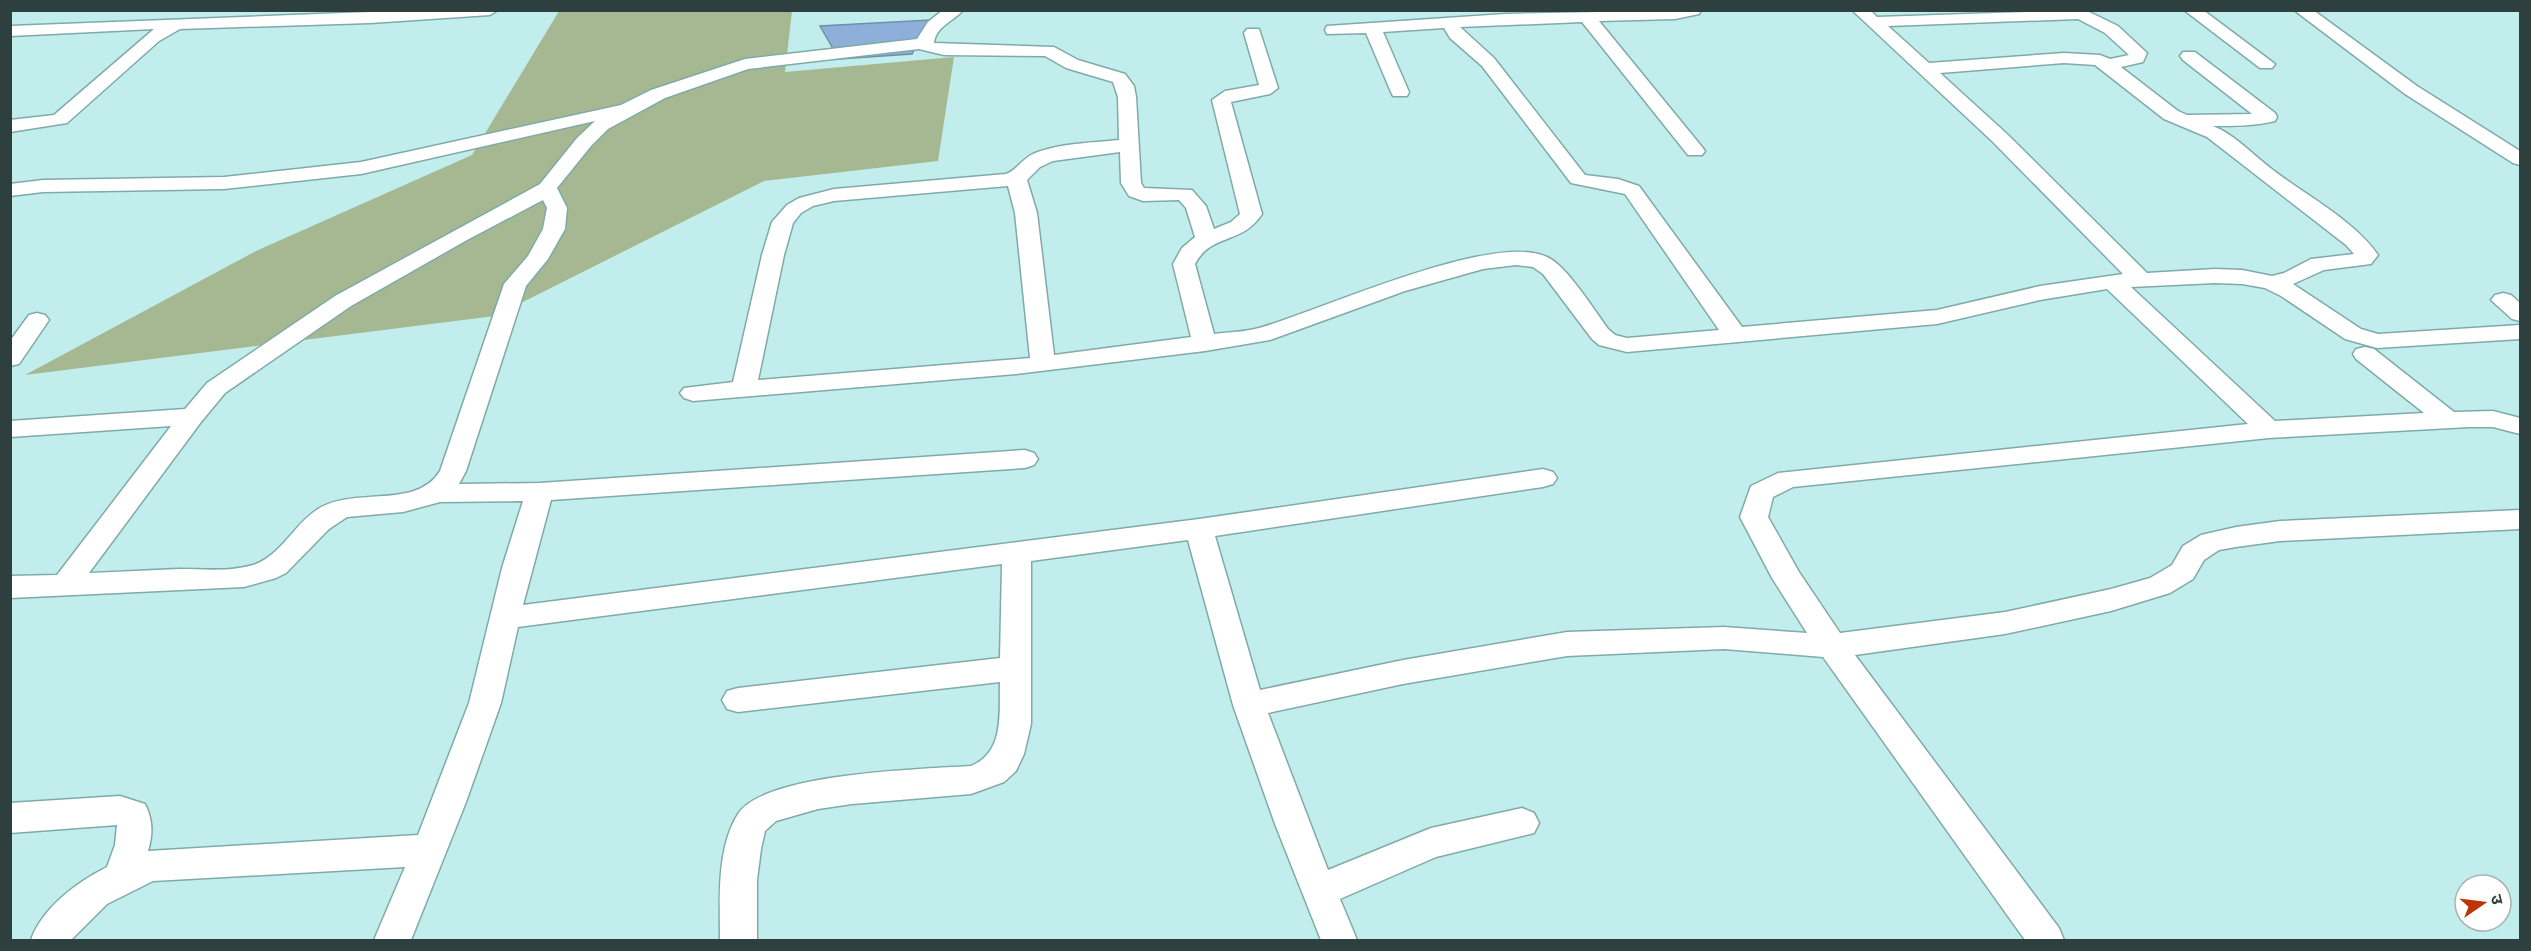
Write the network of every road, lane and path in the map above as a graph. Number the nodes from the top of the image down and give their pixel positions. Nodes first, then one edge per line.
1 (490, 10) edge
2 (955, 10) edge
3 (1693, 10) edge
4 (2192, 10) edge
5 (2302, 10) edge
6 (1998, 13) edge
7 (1586, 16) junction
8 (1867, 16) edge
9 (1449, 22) junction
10 (178, 23) junction
11 (1372, 27) junction
12 (1333, 30) dead end
13 (10, 31) edge
14 (1253, 33) dead end
15 (924, 43) junction
16 (2189, 56) dead end
17 (2266, 64) dead end
18 (2109, 66) junction
19 (1926, 69) junction
20 (1400, 92) dead end
21 (630, 108) junction
22 (2182, 120) junction
23 (10, 126) edge
24 (1129, 146) junction
25 (1695, 151) dead end
26 (2520, 159) edge
27 (1016, 178) junction
28 (547, 188) junction
29 (10, 190) edge
30 (1206, 239) junction
31 (2141, 279) junction
32 (2112, 281) junction
33 (2272, 284) junction
34 (38, 320) dead end
35 (2520, 332) edge
36 (1735, 335) junction
37 (1205, 344) junction
38 (2365, 354) dead end
39 (10, 359) edge
40 (1043, 363) junction
41 (744, 389) junction
42 (693, 393) dead end
43 (192, 416) junction
44 (2448, 420) junction
45 (2520, 426) edge
46 (10, 429) edge
47 (2269, 430) junction
48 (1025, 459) dead end
49 (1543, 478) dead end
50 (540, 492) junction
51 (438, 493) junction
52 (2520, 520) edge
53 (1199, 529) junction
54 (1017, 553) junction
55 (65, 585) junction
56 (10, 587) edge
57 (505, 618) junction
58 (1832, 646) junction
59 (1016, 668) junction
60 (738, 700) dead end
61 (1249, 705) junction
62 (10, 818) edge
63 (1522, 823) dead end
64 (429, 850) junction
65 (122, 876) junction
66 (1319, 891) junction
67 (49, 940) edge
68 (393, 940) edge
69 (739, 940) edge
70 (1339, 940) edge
71 (2046, 940) edge

1 - 10 street
2 - 15 street
3 - 7 street
4 - 17 street
5 - 26 street
6 - 8 street
6 - 18 street
7 - 9 street
7 - 25 street
8 - 19 street
9 - 11 street
9 - 36 street
10 - 13 street
10 - 23 street
11 - 12 street
11 - 20 street
14 - 30 street
15 - 21 street
15 - 24 street
16 - 22 street
18 - 19 street
18 - 22 street
19 - 31 street
21 - 28 street
21 - 29 street
22 - 33 street
24 - 27 street
24 - 30 street
27 - 40 street
27 - 41 street
28 - 43 street
28 - 51 street
30 - 37 street
31 - 32 street
31 - 33 street
32 - 36 street
32 - 47 street
33 - 35 street
34 - 39 street
36 - 37 street
37 - 40 street
38 - 44 street
40 - 41 street
41 - 42 street
43 - 46 street
43 - 55 street
44 - 45 street
44 - 47 street
47 - 58 street
48 - 50 street
49 - 53 street
50 - 51 street
50 - 57 street
51 - 55 street
52 - 58 street
53 - 54 street
53 - 61 street
54 - 57 street
54 - 59 street
55 - 56 street
57 - 64 street
58 - 61 street
58 - 71 street
59 - 60 street
59 - 69 street
61 - 66 street
62 - 65 street
63 - 66 street
64 - 65 street
64 - 68 street
65 - 67 street
66 - 70 street

